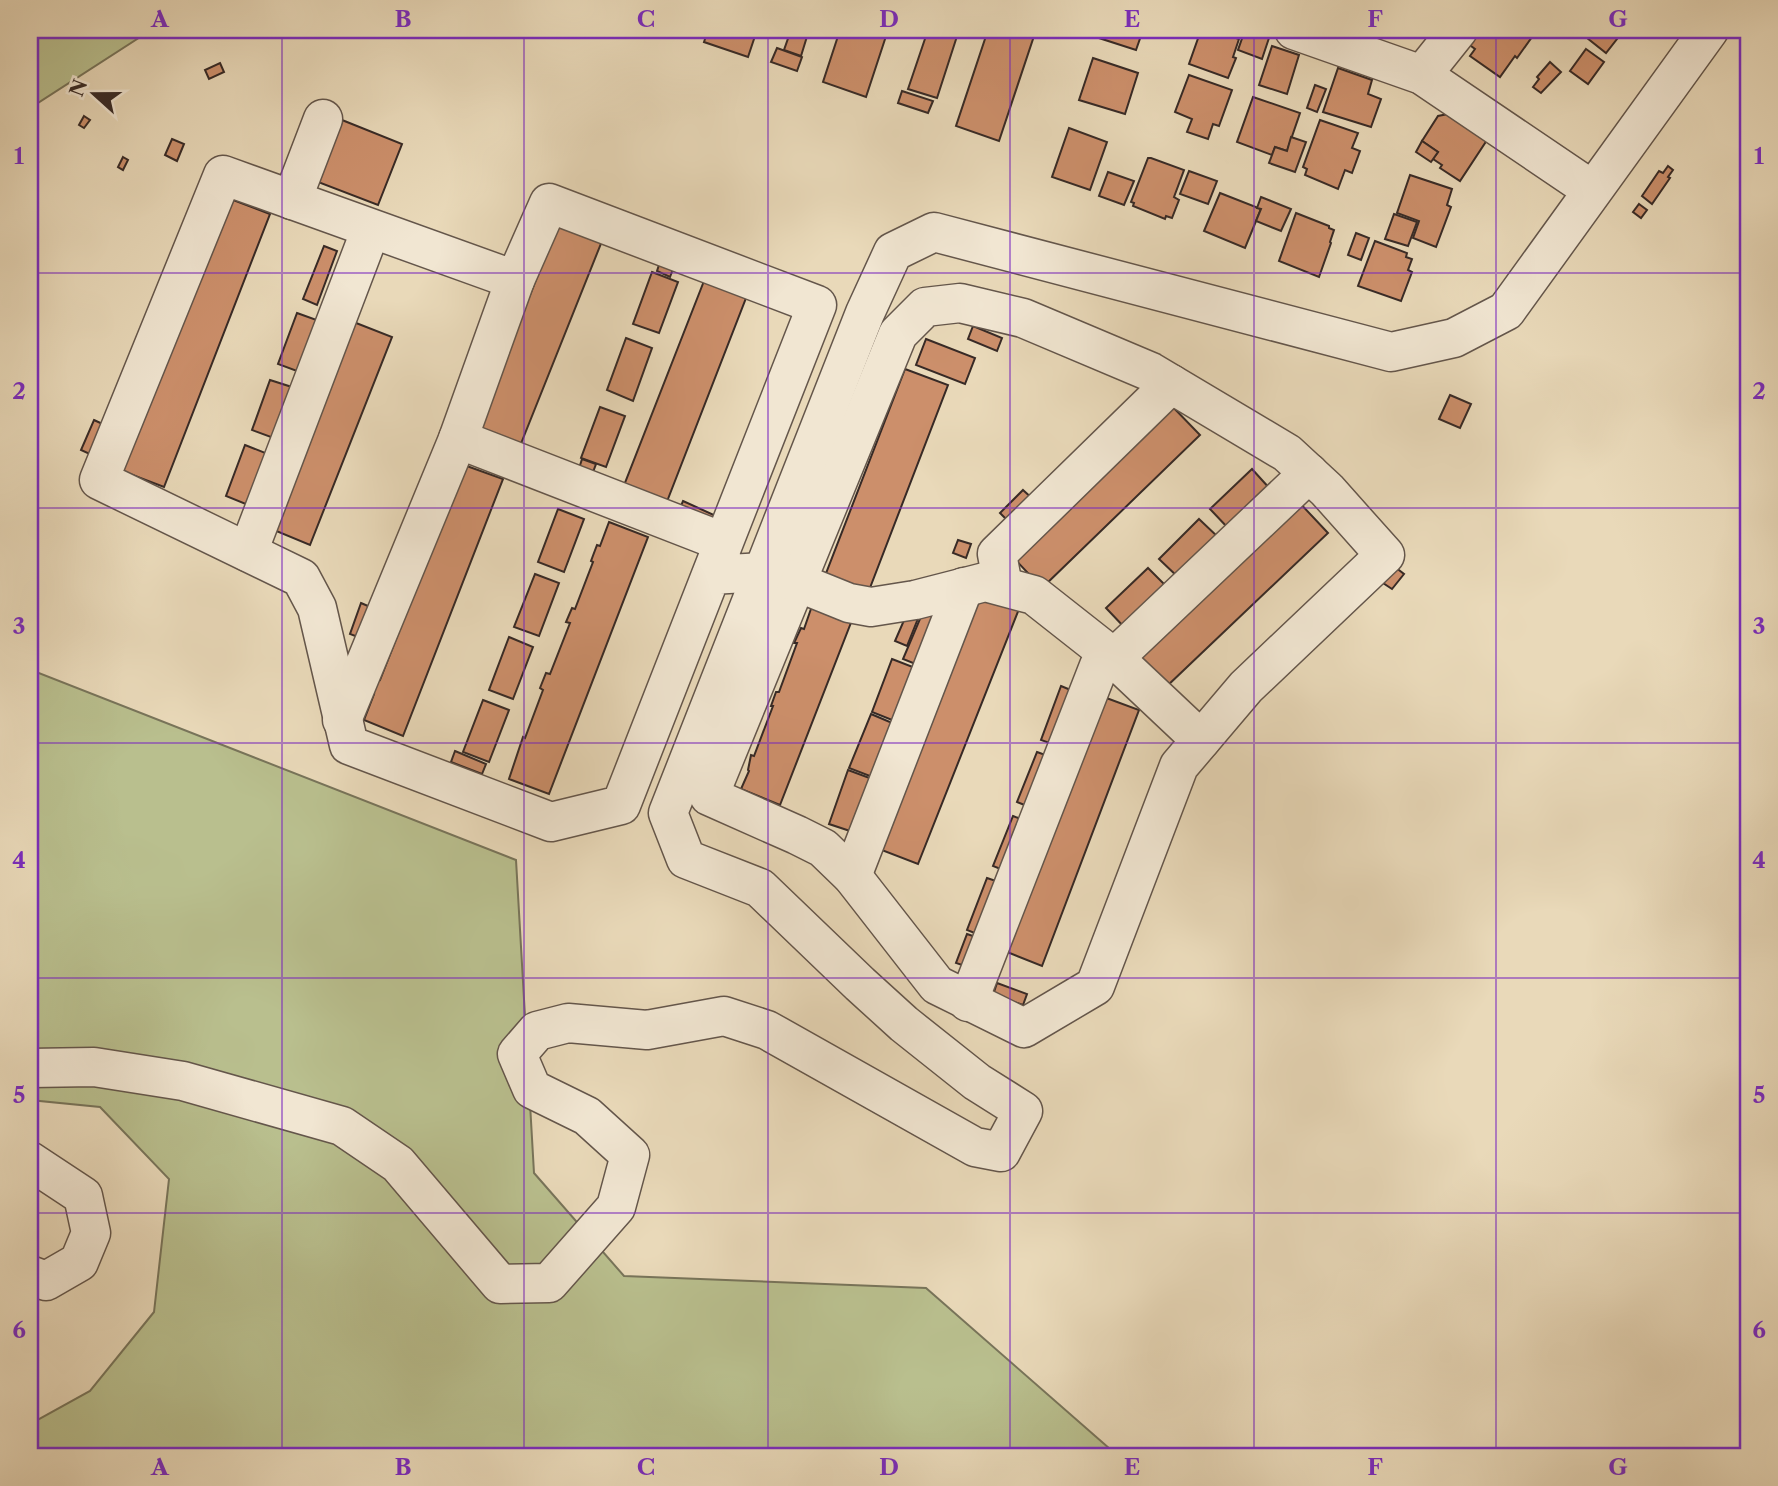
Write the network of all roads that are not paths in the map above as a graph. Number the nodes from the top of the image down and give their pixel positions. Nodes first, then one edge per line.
1 (1294, 30) edge
2 (1458, 30) edge
3 (1709, 30) edge
4 (1422, 75) junction
5 (323, 119) dead end
6 (1592, 190) junction
7 (292, 200) junction
8 (371, 229) junction
9 (515, 280) junction
10 (1171, 384) junction
11 (458, 439) junction
12 (1309, 472) junction
13 (248, 552) junction
14 (717, 559) junction
15 (780, 577) junction
16 (1003, 586) junction
17 (964, 587) junction
18 (1114, 658) junction
19 (342, 719) junction
20 (1200, 740) junction
21 (852, 876) junction
22 (968, 1002) junction
23 (30, 1068) edge
24 (30, 1161) edge
25 (30, 1275) edge

1 - 4 street
2 - 4 street
3 - 6 street
4 - 6 street
5 - 7 street
6 - 15 street
7 - 8 street
7 - 13 street
8 - 9 street
8 - 13 street
9 - 11 street
9 - 14 street
10 - 12 street
10 - 15 street
10 - 16 street
11 - 14 street
11 - 19 street
12 - 18 street
12 - 20 street
13 - 19 street
14 - 15 street
14 - 19 street
15 - 17 street
15 - 21 street
15 - 23 street
16 - 17 street
16 - 18 street
17 - 21 street
18 - 20 street
18 - 22 street
20 - 22 street
21 - 22 street
24 - 25 street

